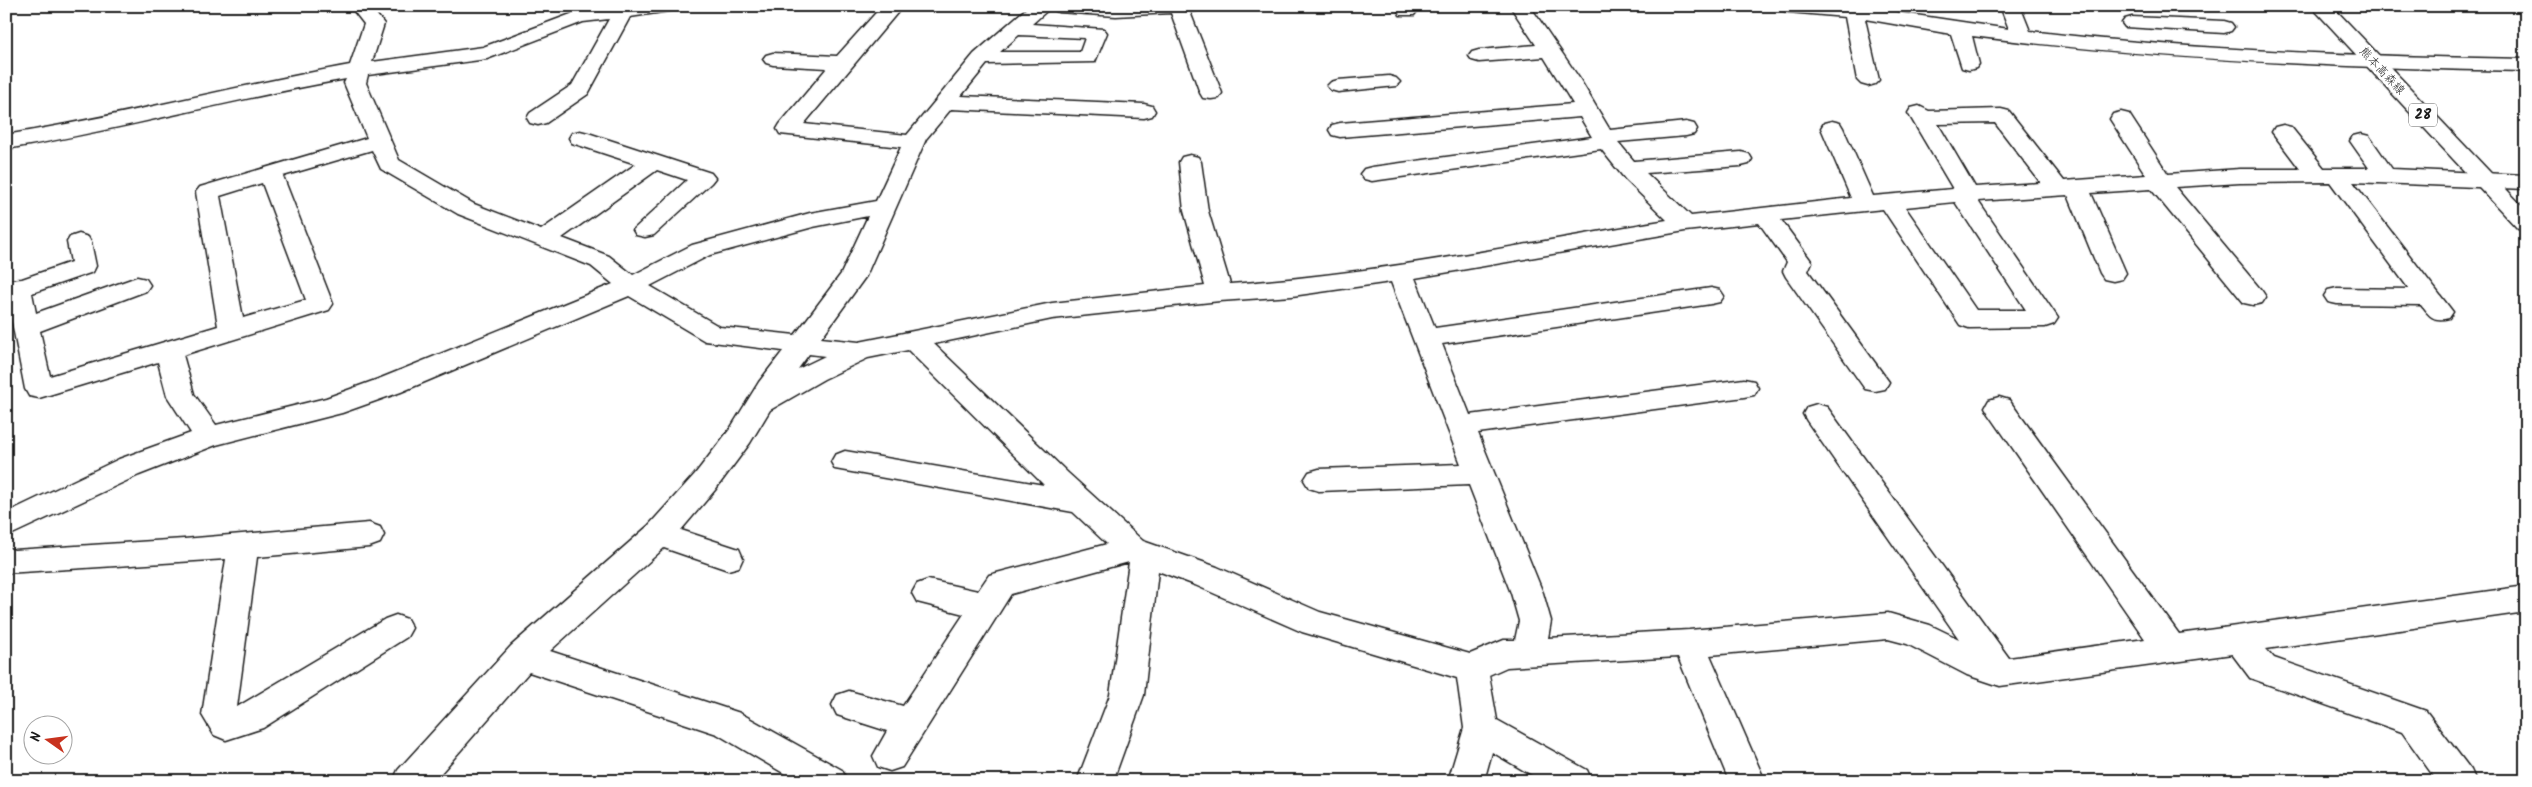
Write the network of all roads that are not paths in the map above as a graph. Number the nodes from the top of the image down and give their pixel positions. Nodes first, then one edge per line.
1 (360, 6) edge
2 (669, 6) edge
3 (893, 6) edge
4 (1041, 6) edge
5 (1058, 6) edge
6 (1520, 6) edge
7 (1788, 6) edge
8 (2010, 6) edge
9 (2192, 6) edge
10 (2321, 6) edge
11 (1186, 7) edge
12 (1867, 11) edge
13 (623, 12) junction
14 (2132, 23) dead end
15 (2224, 27) junction
16 (1015, 29) junction
17 (1960, 29) junction
18 (2023, 38) junction
19 (1549, 50) junction
20 (1479, 56) dead end
21 (981, 58) junction
22 (2255, 58) junction
23 (773, 59) dead end
24 (2373, 62) junction
25 (842, 64) junction
26 (1969, 64) dead end
27 (2526, 65) edge
28 (359, 70) junction
29 (1868, 80) dead end
30 (1338, 86) dead end
31 (1212, 93) dead end
32 (1384, 100) junction
33 (944, 102) junction
34 (1586, 110) junction
35 (1144, 111) dead end
36 (538, 118) dead end
37 (2121, 120) dead end
38 (1832, 128) dead end
39 (1686, 129) dead end
40 (1340, 130) dead end
41 (2283, 132) dead end
42 (580, 138) dead end
43 (1605, 139) junction
44 (379, 141) junction
45 (2362, 141) dead end
46 (6, 142) edge
47 (914, 142) junction
48 (1742, 159) dead end
49 (655, 161) junction
50 (1190, 162) dead end
51 (1628, 168) junction
52 (1371, 172) dead end
53 (270, 173) junction
54 (2326, 174) junction
55 (2385, 175) junction
56 (2158, 180) junction
57 (2485, 181) junction
58 (2526, 182) edge
59 (2068, 189) junction
60 (1965, 195) junction
61 (1877, 203) junction
62 (885, 206) junction
63 (1765, 215) junction
64 (1685, 224) junction
65 (2526, 224) edge
66 (645, 230) dead end
67 (544, 239) junction
68 (79, 242) dead end
69 (1400, 273) junction
70 (2113, 273) dead end
71 (137, 285) dead end
72 (632, 286) junction
73 (1220, 293) junction
74 (1711, 296) dead end
75 (2337, 296) dead end
76 (2253, 297) dead end
77 (27, 326) junction
78 (232, 330) junction
79 (1425, 338) junction
80 (914, 341) junction
81 (802, 345) junction
82 (168, 350) junction
83 (859, 351) junction
84 (1875, 382) dead end
85 (1744, 388) dead end
86 (2000, 407) dead end
87 (756, 410) junction
88 (1817, 414) dead end
89 (1459, 426) junction
90 (209, 437) junction
91 (845, 462) dead end
92 (1478, 474) junction
93 (1319, 480) dead end
94 (1083, 503) junction
95 (6, 526) edge
96 (659, 534) junction
97 (369, 535) dead end
98 (243, 546) junction
99 (1139, 551) junction
100 (728, 558) dead end
101 (6, 560) edge
102 (928, 593) dead end
103 (2526, 598) edge
104 (987, 606) junction
105 (396, 628) dead end
106 (2239, 639) junction
107 (1689, 643) junction
108 (2170, 648) junction
109 (1529, 654) junction
110 (523, 656) junction
111 (1471, 668) junction
112 (2000, 672) junction
113 (849, 705) dead end
114 (912, 723) junction
115 (1481, 728) junction
116 (890, 756) dead end
117 (411, 781) edge
118 (829, 781) edge
119 (1095, 781) edge
120 (1466, 781) edge
121 (1574, 781) edge
122 (1747, 781) edge
123 (2458, 781) edge

1 - 28 street
2 - 13 street
3 - 25 street
4 - 16 street
5 - 11 street
6 - 19 street
7 - 12 street
8 - 18 street
9 - 15 street
10 - 24 street, 熊本高森線 / 28
11 - 31 street
12 - 17 street
12 - 29 street
13 - 28 street
13 - 36 street
14 - 15 street
15 - 22 street
16 - 21 street
16 - 21 street
17 - 18 street
17 - 26 street
18 - 22 street
19 - 20 street
19 - 34 street
21 - 33 street
22 - 24 street
23 - 25 street
24 - 27 street
24 - 57 street, 熊本高森線 / 28
25 - 47 street
28 - 44 street
28 - 46 street
30 - 32 street
32 - 34 street
32 - 40 street
33 - 35 street
33 - 47 street
34 - 43 street
37 - 56 street
38 - 61 street
39 - 43 street
41 - 54 street
42 - 49 street
43 - 51 street
43 - 52 street
44 - 53 street
44 - 67 street
45 - 55 street
47 - 62 street
48 - 51 street
49 - 66 street
49 - 67 street
50 - 73 street
51 - 64 street
53 - 78 street
53 - 78 street
54 - 55 street
54 - 56 street
54 - 75 street
55 - 57 street
56 - 59 street
56 - 76 street
57 - 58 street
57 - 65 street, 熊本高森線 / 28
59 - 60 street
59 - 60 street
59 - 70 street
60 - 61 street
60 - 61 street
61 - 63 street
62 - 72 street
62 - 81 street
63 - 64 street
63 - 84 street
64 - 69 street
67 - 72 street
68 - 77 street
69 - 73 street
69 - 79 street
71 - 77 street
72 - 81 street
72 - 90 street
73 - 80 street
74 - 79 street
77 - 82 street
78 - 82 street
79 - 89 street
80 - 83 street
80 - 94 street
81 - 83 street
81 - 87 street
82 - 90 street
83 - 87 street
85 - 89 street
86 - 108 street
87 - 96 street
88 - 112 street
89 - 92 street
90 - 95 street
91 - 94 street
92 - 93 street
92 - 109 street
94 - 99 street
96 - 100 street
96 - 110 street
97 - 98 street
98 - 101 street
98 - 105 street
99 - 104 street
99 - 111 street
99 - 119 street
102 - 104 street
103 - 106 street
104 - 114 street
106 - 108 street
106 - 123 street
107 - 109 street
107 - 112 street
107 - 122 street
108 - 112 street
109 - 111 street
110 - 117 street
110 - 118 street
111 - 115 street
113 - 114 street
114 - 116 street
115 - 120 street
115 - 121 street

